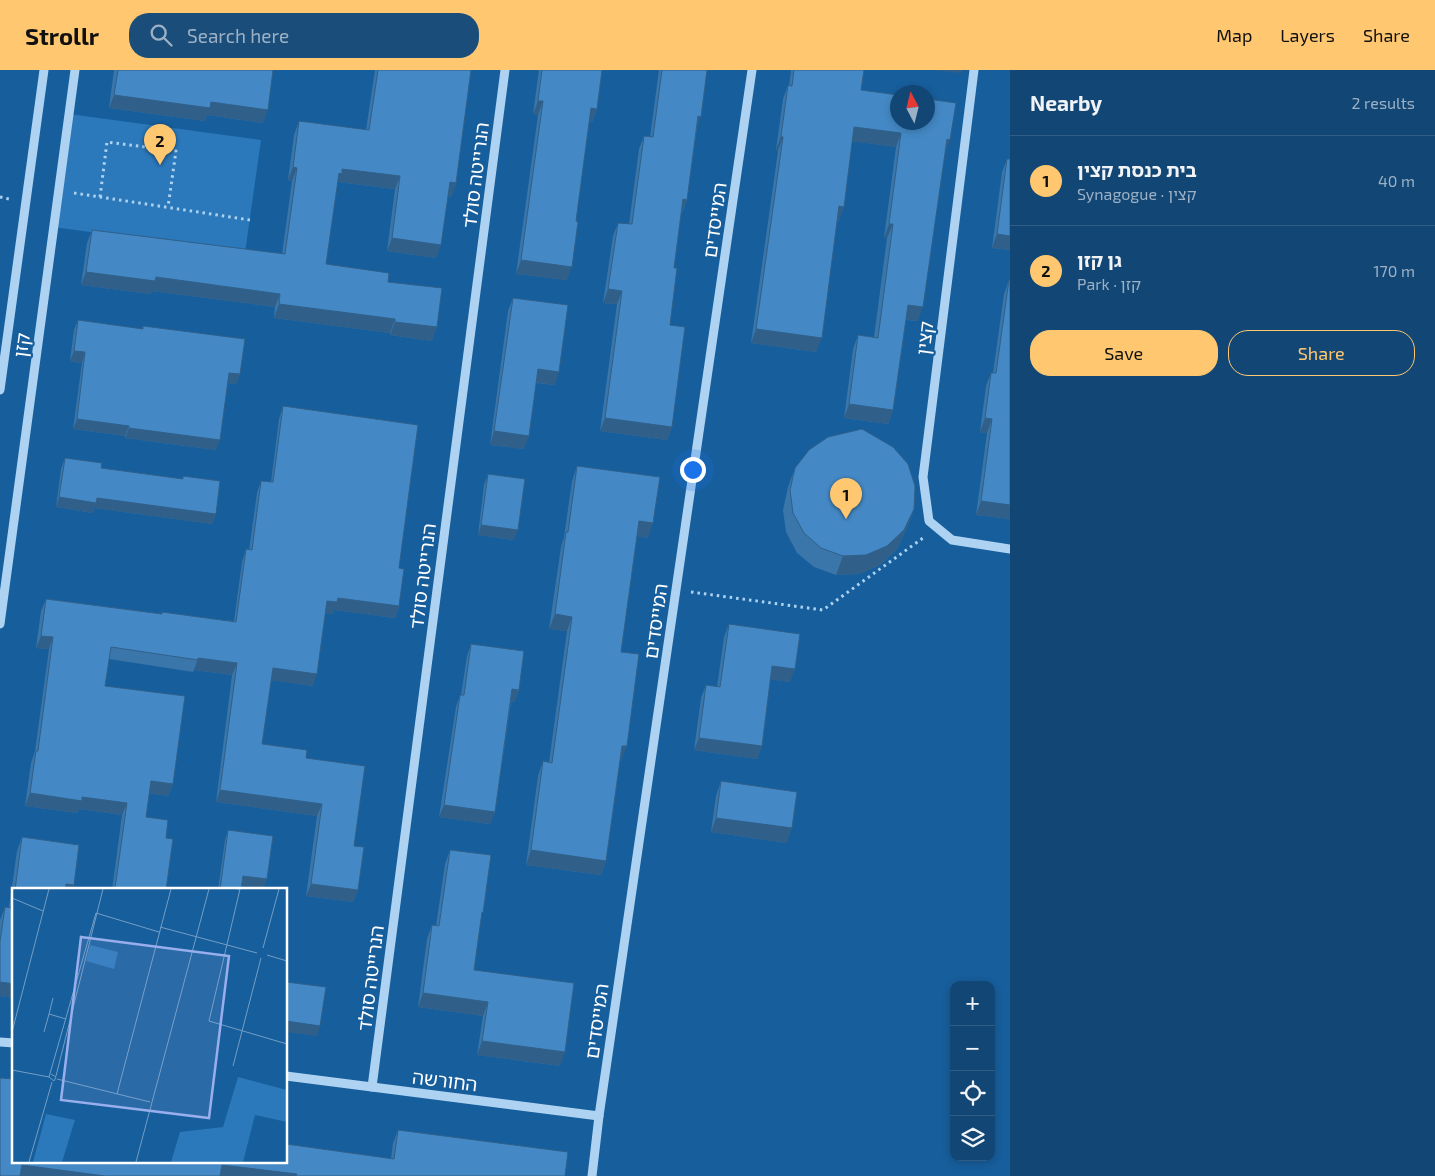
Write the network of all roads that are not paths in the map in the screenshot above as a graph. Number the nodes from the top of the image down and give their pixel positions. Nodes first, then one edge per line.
1 (44, 70) edge
2 (75, 70) edge
3 (505, 70) edge
4 (752, 70) edge
5 (974, 70) edge
6 (0, 390) edge
7 (1010, 549) edge
8 (0, 624) edge
9 (288, 1076) edge
10 (372, 1087) junction
11 (599, 1116) junction
12 (592, 1176) edge

1 - 6 street, קזן
2 - 8 street, קזן
3 - 10 street, הנרייטה סולד
4 - 11 street, המייסדים
5 - 7 street, קצין
9 - 10 street, החורשה
10 - 11 street, החורשה
11 - 12 street, המייסדים

